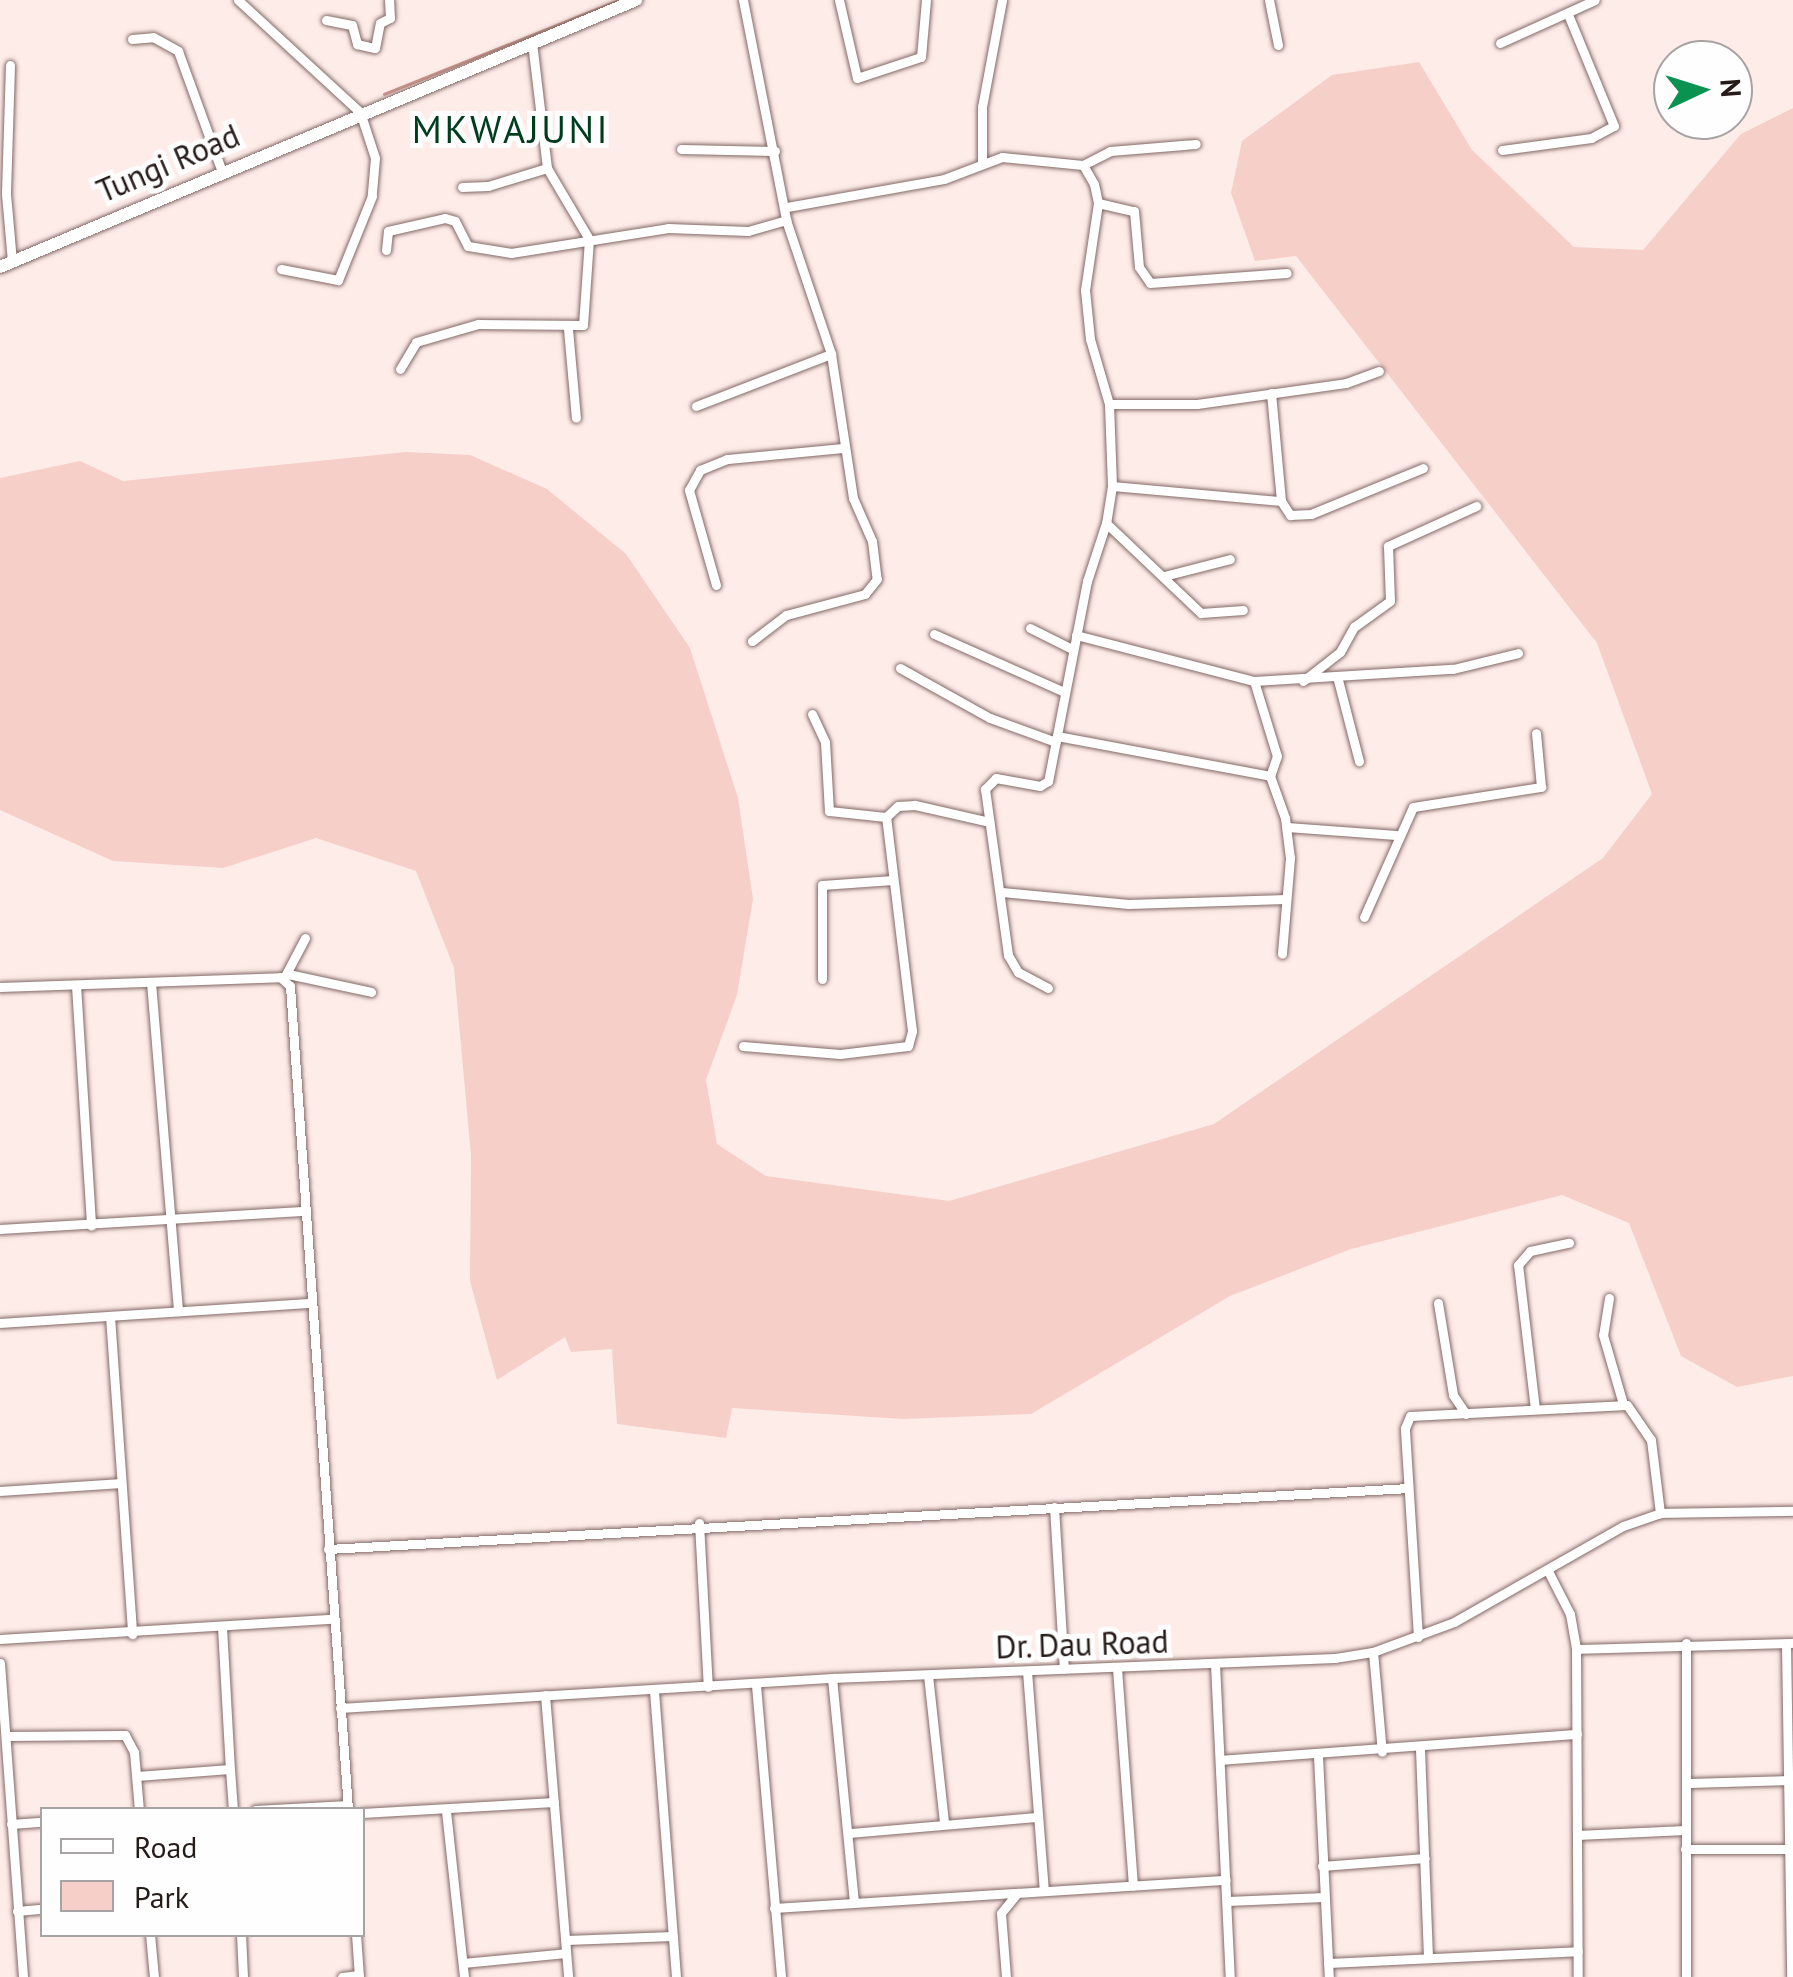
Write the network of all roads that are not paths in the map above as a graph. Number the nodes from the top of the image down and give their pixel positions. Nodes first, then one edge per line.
1 (238, 0) edge
2 (389, 0) edge
3 (636, 0) edge
4 (743, 0) edge
5 (838, 0) edge
6 (926, 0) edge
7 (1002, 0) edge
8 (1269, 0) edge
9 (1596, 0) edge
10 (1569, 17) junction
11 (326, 20) dead end
12 (132, 40) dead end
13 (532, 43) junction
14 (1500, 44) dead end
15 (1278, 45) dead end
16 (10, 66) dead end
17 (360, 112) junction
18 (1196, 144) dead end
19 (681, 149) dead end
20 (1502, 150) dead end
21 (775, 151) junction
22 (982, 161) junction
23 (1084, 165) junction
24 (547, 168) junction
25 (221, 169) junction
26 (462, 187) dead end
27 (1098, 202) junction
28 (786, 207) junction
29 (786, 220) junction
30 (589, 239) junction
31 (386, 250) dead end
32 (6, 264) edge
33 (281, 268) dead end
34 (1286, 272) dead end
35 (568, 328) junction
36 (830, 354) junction
37 (400, 369) dead end
38 (1379, 371) dead end
39 (1271, 393) junction
40 (1109, 404) junction
41 (696, 406) dead end
42 (576, 418) dead end
43 (844, 448) junction
44 (1423, 468) dead end
45 (1112, 486) junction
46 (1281, 500) junction
47 (1476, 506) dead end
48 (1106, 523) junction
49 (1230, 558) dead end
50 (1164, 576) junction
51 (716, 584) dead end
52 (1243, 610) dead end
53 (1030, 628) dead end
54 (934, 634) dead end
55 (1076, 635) junction
56 (752, 641) dead end
57 (1072, 649) junction
58 (1518, 653) dead end
59 (900, 668) dead end
60 (1338, 680) junction
61 (1254, 681) junction
62 (1300, 682) junction
63 (1064, 692) junction
64 (812, 714) dead end
65 (1536, 733) dead end
66 (1056, 739) junction
67 (1359, 761) dead end
68 (1270, 776) junction
69 (886, 816) junction
70 (990, 822) junction
71 (1287, 827) junction
72 (1396, 836) junction
73 (893, 880) junction
74 (1002, 892) junction
75 (1286, 899) junction
76 (1364, 917) dead end
77 (306, 938) dead end
78 (1282, 954) dead end
79 (286, 976) junction
80 (822, 979) dead end
81 (152, 982) junction
82 (76, 985) junction
83 (0, 987) edge
84 (1048, 988) dead end
85 (371, 992) dead end
86 (743, 1046) dead end
87 (305, 1211) junction
88 (170, 1221) junction
89 (90, 1226) junction
90 (0, 1230) edge
91 (1569, 1244) dead end
92 (1609, 1298) dead end
93 (1438, 1303) dead end
94 (311, 1304) junction
95 (178, 1309) junction
96 (110, 1316) junction
97 (0, 1323) edge
98 (1624, 1404) junction
99 (1535, 1409) junction
100 (1466, 1414) junction
101 (121, 1484) junction
102 (1408, 1488) junction
103 (0, 1491) edge
104 (1054, 1506) junction
105 (1793, 1511) edge
106 (1660, 1513) junction
107 (699, 1523) junction
108 (328, 1548) junction
109 (1548, 1572) junction
110 (331, 1620) junction
111 (222, 1627) junction
112 (132, 1634) junction
113 (1418, 1637) junction
114 (0, 1639) edge
115 (1686, 1643) junction
116 (1789, 1644) edge
117 (1576, 1649) junction
118 (1374, 1652) junction
119 (0, 1663) edge
120 (1215, 1664) junction
121 (1117, 1668) junction
122 (1064, 1669) junction
123 (1027, 1670) junction
124 (928, 1675) junction
125 (832, 1678) junction
126 (756, 1685) junction
127 (708, 1687) junction
128 (654, 1691) junction
129 (545, 1695) junction
130 (340, 1708) junction
131 (1576, 1734) junction
132 (6, 1736) junction
133 (1420, 1749) junction
134 (1382, 1752) junction
135 (1318, 1756) junction
136 (1220, 1760) junction
137 (230, 1769) junction
138 (136, 1776) junction
139 (1786, 1780) junction
140 (1686, 1782) junction
141 (554, 1802) junction
142 (139, 1807) edge
143 (233, 1807) edge
144 (348, 1807) edge
145 (446, 1811) junction
146 (365, 1813) edge
147 (1037, 1817) junction
148 (1790, 1820) edge
149 (40, 1822) edge
150 (944, 1822) junction
151 (12, 1824) junction
152 (1685, 1830) junction
153 (850, 1833) junction
154 (1577, 1836) junction
155 (1685, 1849) junction
156 (1785, 1849) junction
157 (1425, 1858) junction
158 (1322, 1866) junction
159 (1226, 1880) junction
160 (1133, 1886) junction
161 (1044, 1890) junction
162 (1017, 1893) junction
163 (1324, 1896) junction
164 (854, 1901) junction
165 (1227, 1901) junction
166 (774, 1908) junction
167 (40, 1909) edge
168 (17, 1911) junction
169 (673, 1936) junction
170 (150, 1937) edge
171 (241, 1937) edge
172 (356, 1937) edge
173 (566, 1940) junction
174 (1578, 1952) junction
175 (566, 1953) junction
176 (1428, 1956) junction
177 (463, 1963) junction
178 (1328, 1963) junction
179 (359, 1976) edge
180 (23, 1977) edge
181 (154, 1977) edge
182 (243, 1977) edge
183 (342, 1977) edge
184 (464, 1977) edge
185 (568, 1977) edge
186 (676, 1977) edge
187 (780, 1977) edge
188 (1006, 1977) edge
189 (1230, 1977) edge
190 (1329, 1977) edge
191 (1578, 1977) edge
192 (1686, 1977) edge
193 (1791, 1977) edge

1 - 17 street
2 - 11 street
3 - 13 main road, Tungi Road
4 - 21 street
5 - 6 street
7 - 22 street
8 - 15 street
9 - 10 street
10 - 14 street
10 - 20 street
12 - 25 street
13 - 17 main road, Tungi Road
13 - 24 street
16 - 32 street
17 - 25 main road, Tungi Road
17 - 33 street
18 - 23 street
19 - 21 street
21 - 28 street
22 - 23 street
22 - 28 street
23 - 27 street
24 - 26 street
24 - 30 street
25 - 32 main road, Tungi Road
27 - 34 street
27 - 40 street
28 - 29 street
29 - 30 street
29 - 36 street
30 - 31 street
30 - 35 street
35 - 37 street
35 - 42 street
36 - 41 street
36 - 43 street
38 - 39 street
39 - 40 street
39 - 46 street
40 - 45 street
43 - 51 street
43 - 56 street
44 - 46 street
45 - 46 street
45 - 48 street
47 - 62 street
48 - 50 street
48 - 55 street
49 - 50 street
50 - 52 street
53 - 57 street
54 - 63 street
55 - 57 street
55 - 61 street
57 - 63 street
58 - 60 street
59 - 66 street
60 - 62 street
60 - 67 street
61 - 62 street
61 - 68 street
63 - 66 street
64 - 69 street
65 - 72 street
66 - 68 street
66 - 70 street
68 - 71 street
69 - 70 street
69 - 73 street
70 - 74 street
71 - 72 street
71 - 75 street
72 - 76 street
73 - 80 street
73 - 86 street
74 - 75 street
74 - 84 street
75 - 78 street
77 - 79 street
79 - 81 street
79 - 85 street
79 - 87 street
81 - 82 street
81 - 88 street
82 - 83 street
82 - 89 street
87 - 88 street
87 - 94 street
88 - 89 street
88 - 95 street
89 - 90 street
91 - 99 street
92 - 98 street
93 - 100 street
94 - 95 street
94 - 108 street
95 - 96 street
96 - 97 street
96 - 101 street
98 - 99 street
98 - 106 street
99 - 100 street
100 - 102 street
101 - 103 street
101 - 112 street
102 - 104 street
102 - 113 street
104 - 107 street
104 - 122 street
105 - 106 street, Dr. Dau Road
106 - 109 street, Dr. Dau Road
107 - 108 street
107 - 127 street
108 - 110 street
109 - 113 street, Dr. Dau Road
109 - 117 street
110 - 111 street
110 - 130 street
111 - 112 street
111 - 137 street
112 - 114 street
113 - 118 street, Dr. Dau Road
115 - 116 street
115 - 117 street
115 - 140 street
116 - 139 street
117 - 131 street
118 - 120 street, Dr. Dau Road
118 - 134 street
119 - 132 street
120 - 121 street, Dr. Dau Road
120 - 136 street
121 - 122 street, Dr. Dau Road
121 - 160 street
122 - 123 street, Dr. Dau Road
123 - 124 street, Dr. Dau Road
123 - 147 street
124 - 125 street, Dr. Dau Road
124 - 150 street
125 - 126 street, Dr. Dau Road
125 - 153 street
126 - 127 street, Dr. Dau Road
126 - 166 street
127 - 128 street, Dr. Dau Road
128 - 129 street, Dr. Dau Road
128 - 169 street
129 - 130 street, Dr. Dau Road
129 - 141 street
130 - 144 street
131 - 133 street
131 - 154 street
132 - 138 street
132 - 151 street
133 - 134 street
133 - 157 street
134 - 135 street
135 - 136 street
135 - 158 street
136 - 159 street
137 - 138 street
137 - 143 street
138 - 142 street
139 - 140 street
139 - 148 street
140 - 152 street
141 - 145 street
141 - 173 street
145 - 146 street
145 - 177 street
147 - 150 street
147 - 161 street
148 - 156 street
149 - 151 street
150 - 153 street
151 - 168 street
152 - 154 street
152 - 155 street
153 - 164 street
154 - 174 street
155 - 156 street
155 - 192 street
156 - 193 street
157 - 158 street
157 - 176 street
158 - 163 street
159 - 160 street
159 - 165 street
160 - 161 street
161 - 162 street
162 - 164 street
162 - 188 street
163 - 165 street
163 - 178 street
164 - 166 street
165 - 189 street
166 - 187 street
167 - 168 street
168 - 180 street
169 - 173 street
169 - 186 street
170 - 181 street
171 - 182 street
172 - 179 street
173 - 175 street
174 - 176 street
174 - 191 street
175 - 177 street
175 - 185 street
176 - 178 street
177 - 184 street
178 - 190 street
179 - 183 street

